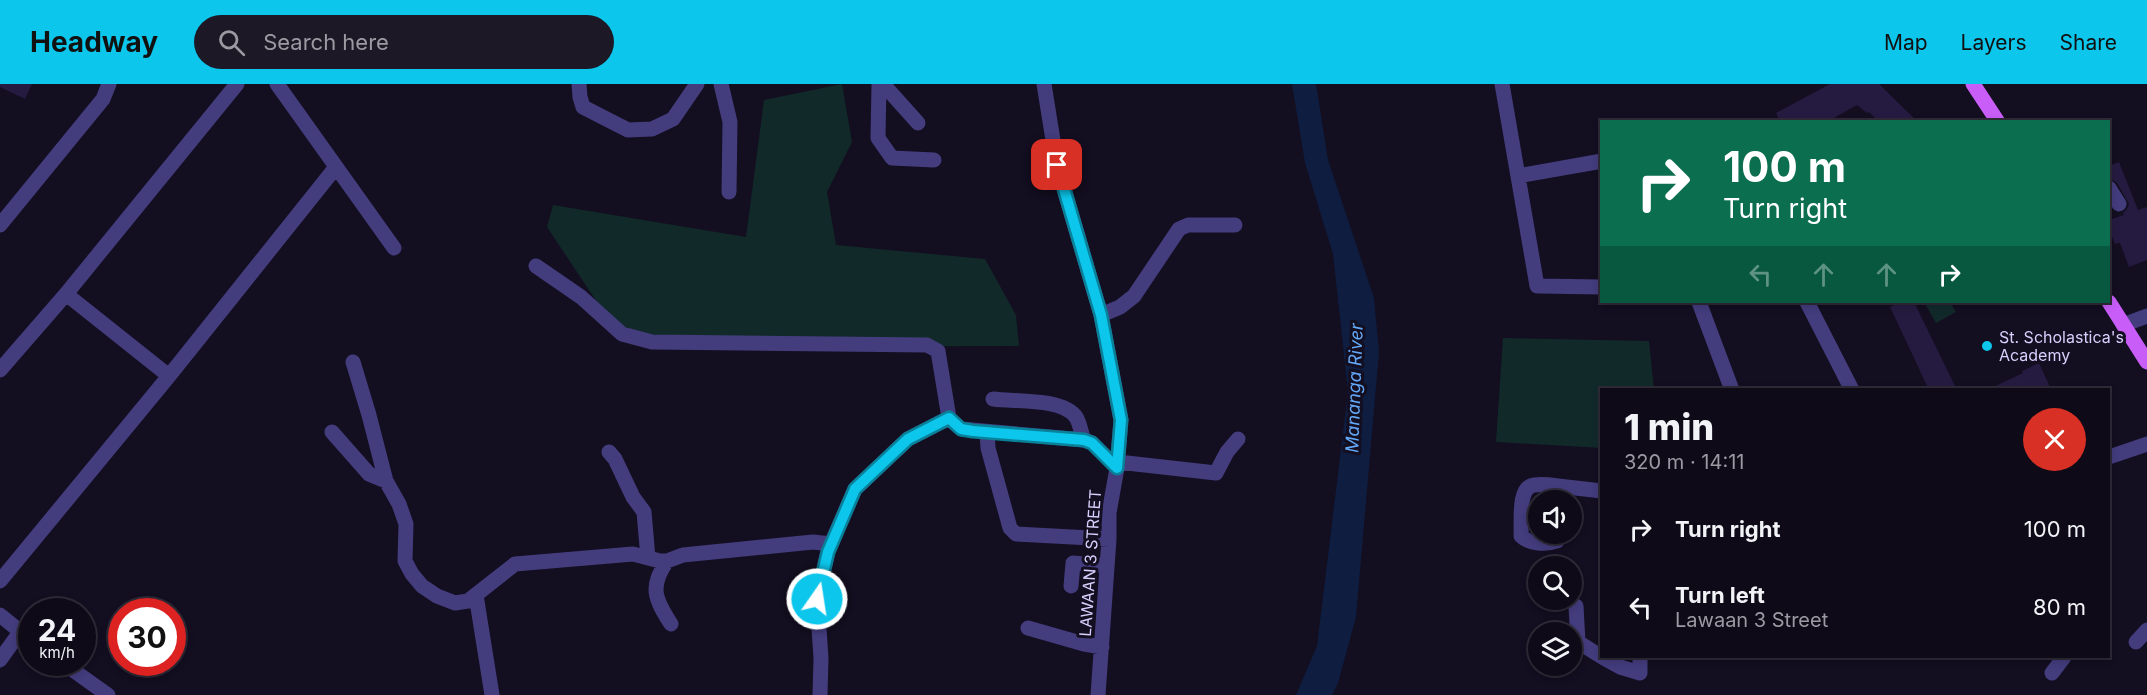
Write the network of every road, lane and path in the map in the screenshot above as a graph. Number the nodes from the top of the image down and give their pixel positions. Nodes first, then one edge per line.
1 (109, 84) edge
2 (237, 84) edge
3 (277, 84) edge
4 (579, 84) edge
5 (697, 84) edge
6 (721, 84) edge
7 (881, 84) edge
8 (1044, 84) edge
9 (1502, 84) edge
10 (1973, 84) edge
11 (1997, 120) edge
12 (918, 123) dead end
13 (934, 160) dead end
14 (1600, 161) edge
15 (336, 167) junction
16 (1518, 176) junction
17 (2110, 190) edge
18 (729, 192) dead end
19 (2119, 204) dead end
20 (0, 225) edge
21 (1235, 225) dead end
22 (394, 248) dead end
23 (536, 266) dead end
24 (1600, 287) edge
25 (66, 294) junction
26 (1699, 303) edge
27 (1808, 303) edge
28 (2110, 303) edge
29 (1101, 315) junction
30 (2147, 316) edge
31 (2123, 326) junction
32 (353, 362) dead end
33 (2147, 362) edge
34 (0, 370) edge
35 (169, 376) junction
36 (1731, 388) edge
37 (1850, 388) edge
38 (993, 399) dead end
39 (949, 418) junction
40 (332, 432) dead end
41 (987, 432) junction
42 (1238, 439) dead end
43 (1084, 440) junction
44 (2147, 444) edge
45 (609, 452) dead end
46 (2110, 457) edge
47 (1117, 465) junction
48 (386, 481) junction
49 (1550, 490) edge
50 (1600, 491) edge
51 (1582, 492) edge
52 (1110, 539) junction
53 (1528, 541) edge
54 (831, 544) junction
55 (648, 558) junction
56 (668, 561) junction
57 (1107, 566) junction
58 (0, 581) edge
59 (1071, 586) dead end
60 (476, 595) junction
61 (1576, 610) edge
62 (0, 615) edge
63 (671, 624) dead end
64 (1028, 628) dead end
65 (18, 630) edge
66 (2147, 630) edge
67 (2136, 642) dead end
68 (18, 644) edge
69 (1102, 647) junction
70 (1600, 654) edge
71 (1606, 658) edge
72 (1640, 658) edge
73 (2063, 658) edge
74 (0, 660) edge
75 (2052, 673) dead end
76 (81, 676) edge
77 (108, 695) edge
78 (492, 695) edge
79 (820, 695) edge
80 (1098, 695) edge

1 - 20 street
2 - 25 street
3 - 15 street
4 - 5 street
6 - 18 street
7 - 12 street
7 - 13 street
8 - 29 street, LAWAAN 3 STREET
9 - 16 street
10 - 11 main road
14 - 16 street
15 - 22 street
15 - 35 street
16 - 24 street
17 - 19 street
21 - 29 street
23 - 39 street
25 - 34 street
25 - 35 street
26 - 36 street
27 - 37 street
28 - 31 main road
29 - 47 street, LAWAAN 3 STREET
30 - 31 street
31 - 33 main road
32 - 48 street
35 - 58 street
38 - 43 street
39 - 41 street
39 - 54 street
40 - 48 street
41 - 43 street
41 - 52 street
42 - 47 street
43 - 47 street
44 - 46 street
45 - 55 street
47 - 52 street, LAWAAN 3 STREET
48 - 60 street
49 - 53 street
50 - 51 street
52 - 57 street, LAWAAN 3 STREET
54 - 56 street
54 - 79 street
55 - 56 street
55 - 60 street
56 - 63 street
57 - 59 street
57 - 69 street, LAWAAN 3 STREET
60 - 78 street
61 - 70 street
62 - 65 street
64 - 69 street
66 - 67 street
68 - 74 street
69 - 80 street, LAWAAN 3 STREET
71 - 72 street
73 - 75 street
76 - 77 street

